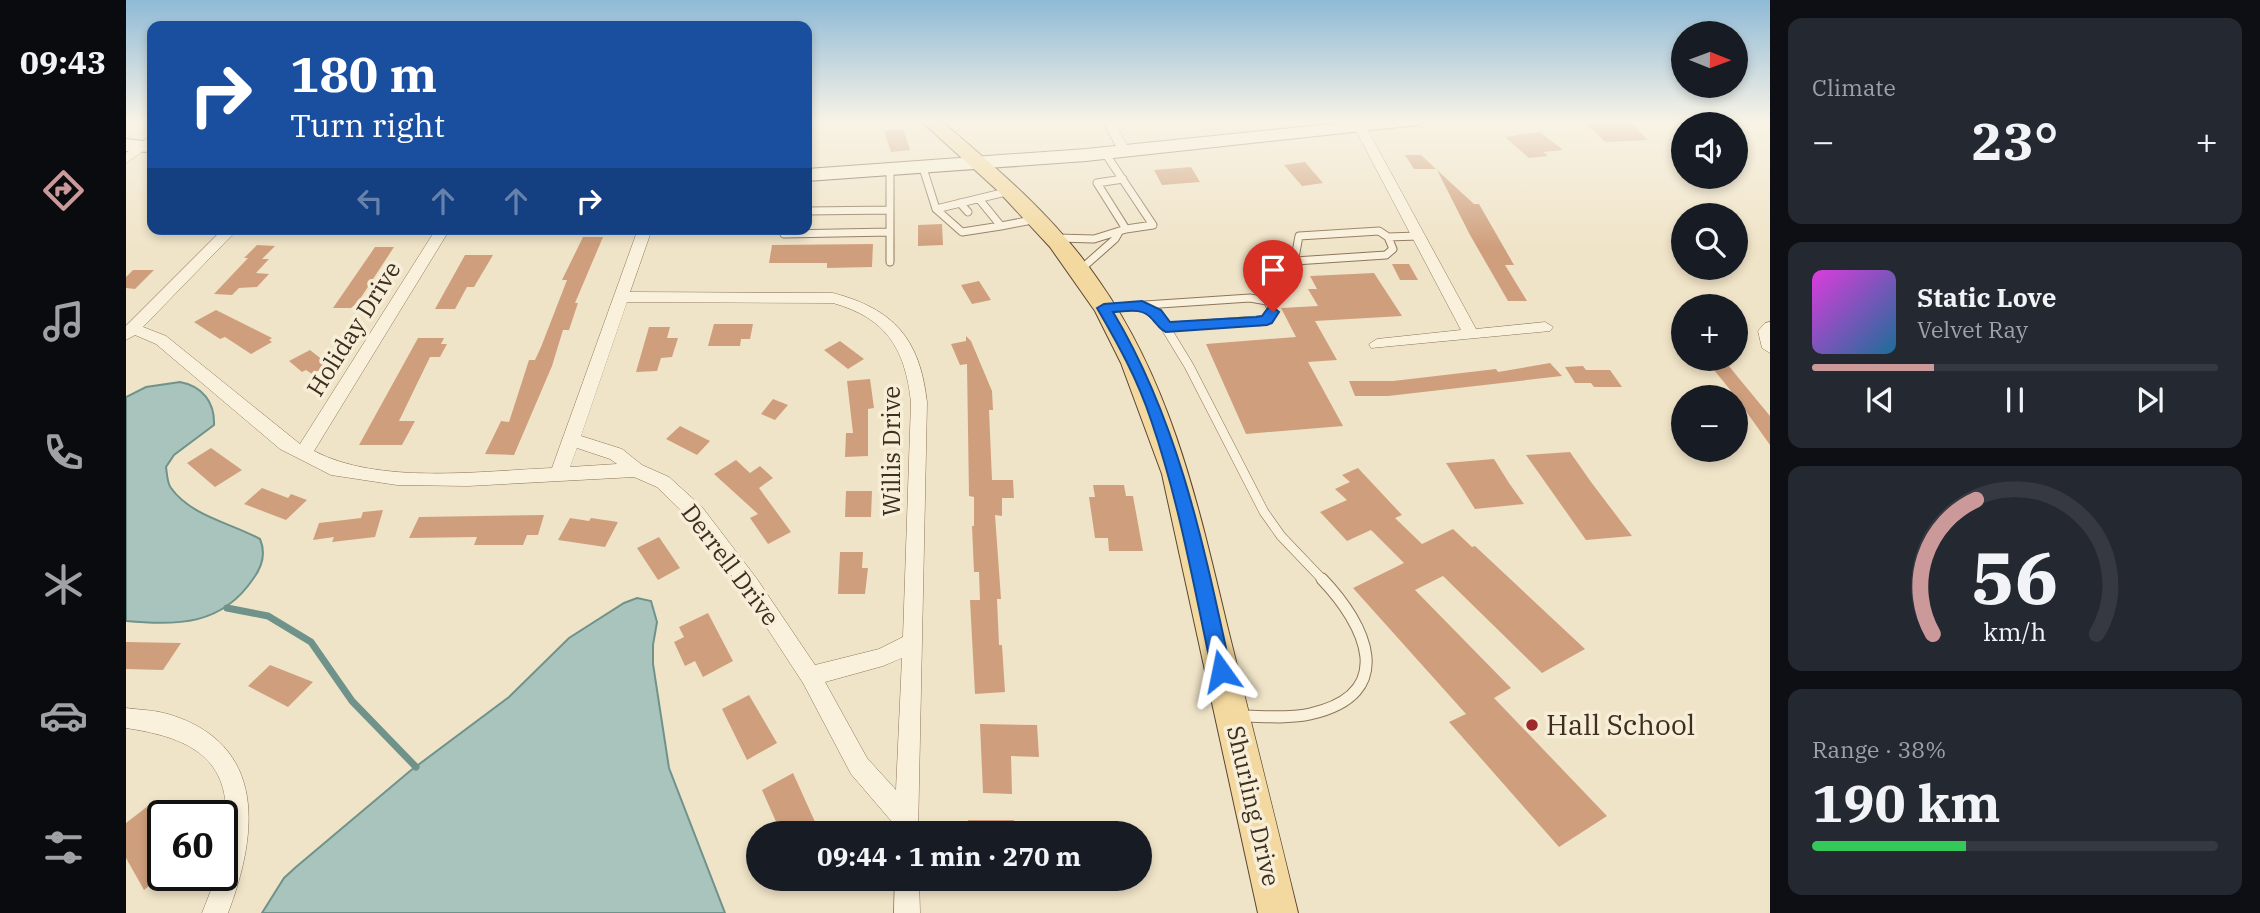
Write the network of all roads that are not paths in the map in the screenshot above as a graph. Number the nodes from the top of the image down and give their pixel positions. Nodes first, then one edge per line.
1 (978, 162) edge
2 (971, 163) edge
3 (1112, 163) edge
4 (1375, 163) edge
5 (923, 167) junction
6 (890, 171) junction
7 (812, 175) edge
8 (1124, 179) junction
9 (1010, 191) junction
10 (979, 199) junction
11 (960, 203) junction
12 (936, 209) junction
13 (890, 210) junction
14 (1143, 210) junction
15 (812, 211) edge
16 (1134, 211) dead end
17 (968, 212) dead end
18 (976, 221) dead end
19 (1001, 226) junction
20 (1046, 228) junction
21 (982, 229) junction
22 (1123, 230) junction
23 (812, 232) edge
24 (890, 232) junction
25 (226, 235) edge
26 (439, 235) edge
27 (643, 235) edge
28 (1418, 236) junction
29 (1388, 237) junction
30 (1294, 261) junction
31 (890, 262) dead end
32 (1080, 270) junction
33 (621, 297) junction
34 (1261, 299) junction
35 (1142, 306) junction
36 (1104, 308) junction
37 (1166, 327) junction
38 (1545, 327) dead end
39 (1770, 327) edge
40 (129, 333) edge
41 (1471, 334) junction
42 (1377, 344) dead end
43 (1770, 348) edge
44 (570, 439) junction
45 (303, 454) junction
46 (636, 471) junction
47 (559, 473) junction
48 (913, 642) junction
49 (810, 676) junction
50 (1232, 717) junction
51 (126, 718) edge
52 (902, 821) edge
53 (906, 821) edge
54 (907, 891) edge
55 (215, 913) edge
56 (907, 913) edge
57 (1278, 913) edge

1 - 9 main road, Shurling Drive
2 - 5 street
3 - 8 lane
4 - 28 street
5 - 6 street
5 - 12 lane
6 - 7 street
6 - 13 lane
8 - 14 lane
8 - 22 lane
9 - 10 lane
9 - 20 main road, Shurling Drive
10 - 11 lane
10 - 19 lane
11 - 12 lane
11 - 17 lane
12 - 21 lane
13 - 15 lane
13 - 24 lane
14 - 16 lane
14 - 22 lane
18 - 21 lane
19 - 20 lane
19 - 21 lane
20 - 22 lane
20 - 32 main road, Shurling Drive
22 - 32 lane
23 - 24 lane
24 - 31 lane
25 - 40 street
26 - 45 street, Holiday Drive
27 - 33 street
28 - 29 lane
28 - 41 street
29 - 30 lane
29 - 30 lane
30 - 34 lane
32 - 36 main road, Shurling Drive
33 - 44 street
33 - 48 street, Willis Drive
34 - 35 lane
34 - 37 lane
35 - 36 lane
35 - 37 lane
36 - 50 main road, Shurling Drive
37 - 50 lane
38 - 41 street
39 - 43 street
40 - 45 street, Derrell Drive
41 - 42 street
44 - 46 street, Derrell Drive
44 - 47 street
45 - 47 street, Derrell Drive
46 - 47 street, Derrell Drive
46 - 49 street, Derrell Drive
48 - 49 street
48 - 53 street, Willis Drive
49 - 52 street, Derrell Drive
50 - 57 main road, Shurling Drive
51 - 55 street
54 - 56 street

